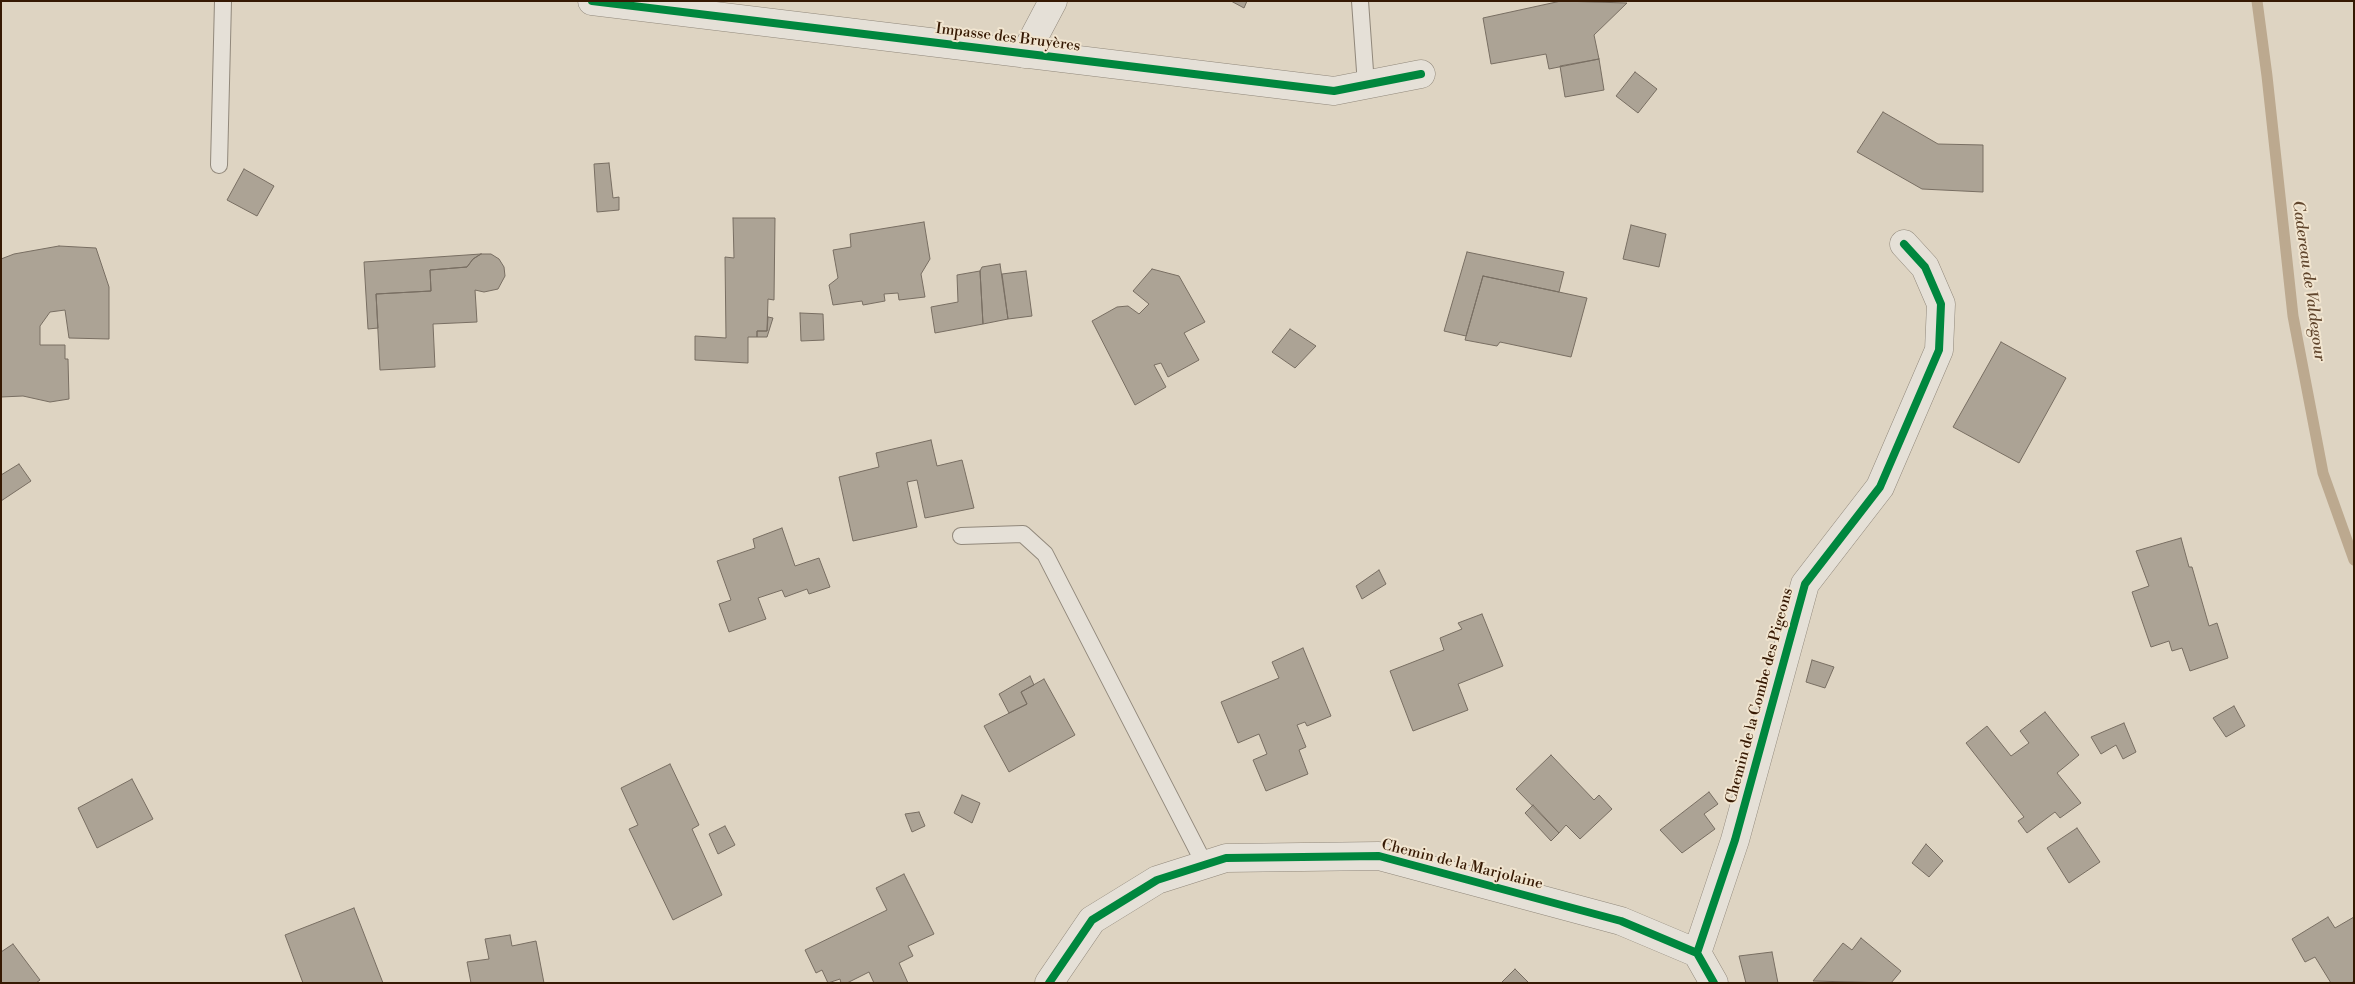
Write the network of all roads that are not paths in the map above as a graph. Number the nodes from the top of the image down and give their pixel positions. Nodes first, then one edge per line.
1 (223, 1) edge
2 (592, 1) edge
3 (1053, 1) edge
4 (1360, 1) edge
5 (1025, 54) junction
6 (1421, 74) dead end
7 (1366, 85) junction
8 (219, 165) dead end
9 (1904, 244) dead end
10 (961, 536) dead end
11 (1205, 865) junction
12 (1696, 953) junction
13 (1049, 983) edge
14 (1714, 983) edge

1 - 8 lane
2 - 5 street, Impasse des Bruyères
3 - 5 street
4 - 7 lane
5 - 7 street, Impasse des Bruyères
6 - 7 street, Impasse des Bruyères
9 - 12 street, Chemin de la Combe des Pigeons
10 - 11 lane
11 - 12 street, Chemin de la Marjolaine
11 - 13 street, Chemin de la Marjolaine
12 - 14 street

